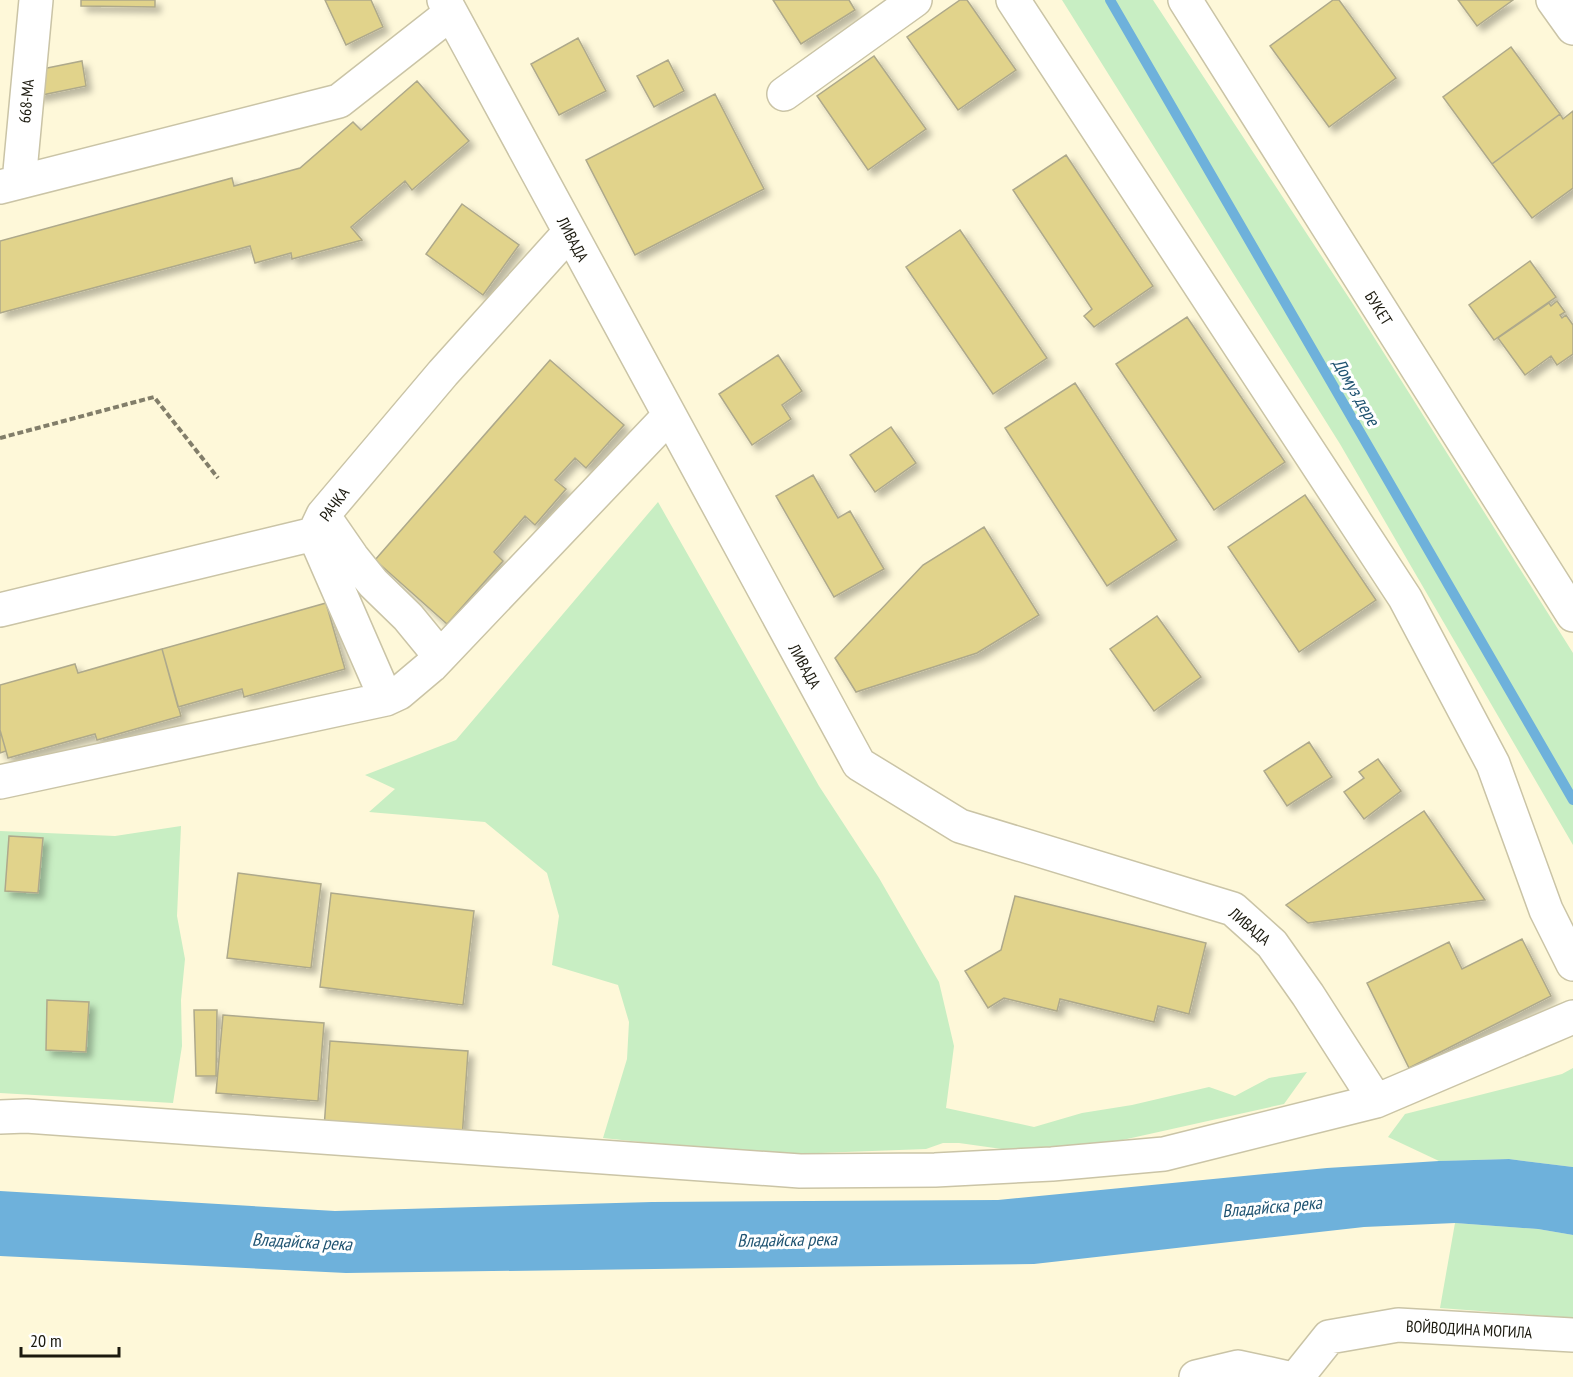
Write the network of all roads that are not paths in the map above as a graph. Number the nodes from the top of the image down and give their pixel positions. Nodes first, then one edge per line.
1 (36, 0) edge
2 (915, 0) edge
3 (1013, 0) edge
4 (1185, 0) edge
5 (1553, 0) edge
6 (447, 6) edge
7 (1573, 28) edge
8 (784, 94) dead end
9 (9, 184) edge
10 (569, 233) junction
11 (669, 416) junction
12 (318, 525) junction
13 (0, 610) edge
14 (1573, 615) edge
15 (440, 656) junction
16 (386, 699) junction
17 (0, 782) edge
18 (1573, 964) edge
19 (1573, 1017) edge
20 (1376, 1101) junction
21 (0, 1117) edge
22 (1573, 1335) edge
23 (1196, 1377) edge
24 (1284, 1377) edge
25 (1297, 1377) edge

1 - 9 street, 668-МА
2 - 8 street
3 - 18 street
4 - 14 street, БУКЕТ
5 - 7 street
6 - 9 street
6 - 10 street, ЛИВАДА
10 - 11 street, ЛИВАДА
10 - 12 street, РАЧКА
11 - 15 street
11 - 20 street, ЛИВАДА
12 - 13 street, РАЧКА
12 - 15 street
12 - 16 street
15 - 16 street
16 - 17 street
19 - 20 street
20 - 21 street
22 - 25 street, ВОЙВОДИНА МОГИЛА
23 - 24 street

